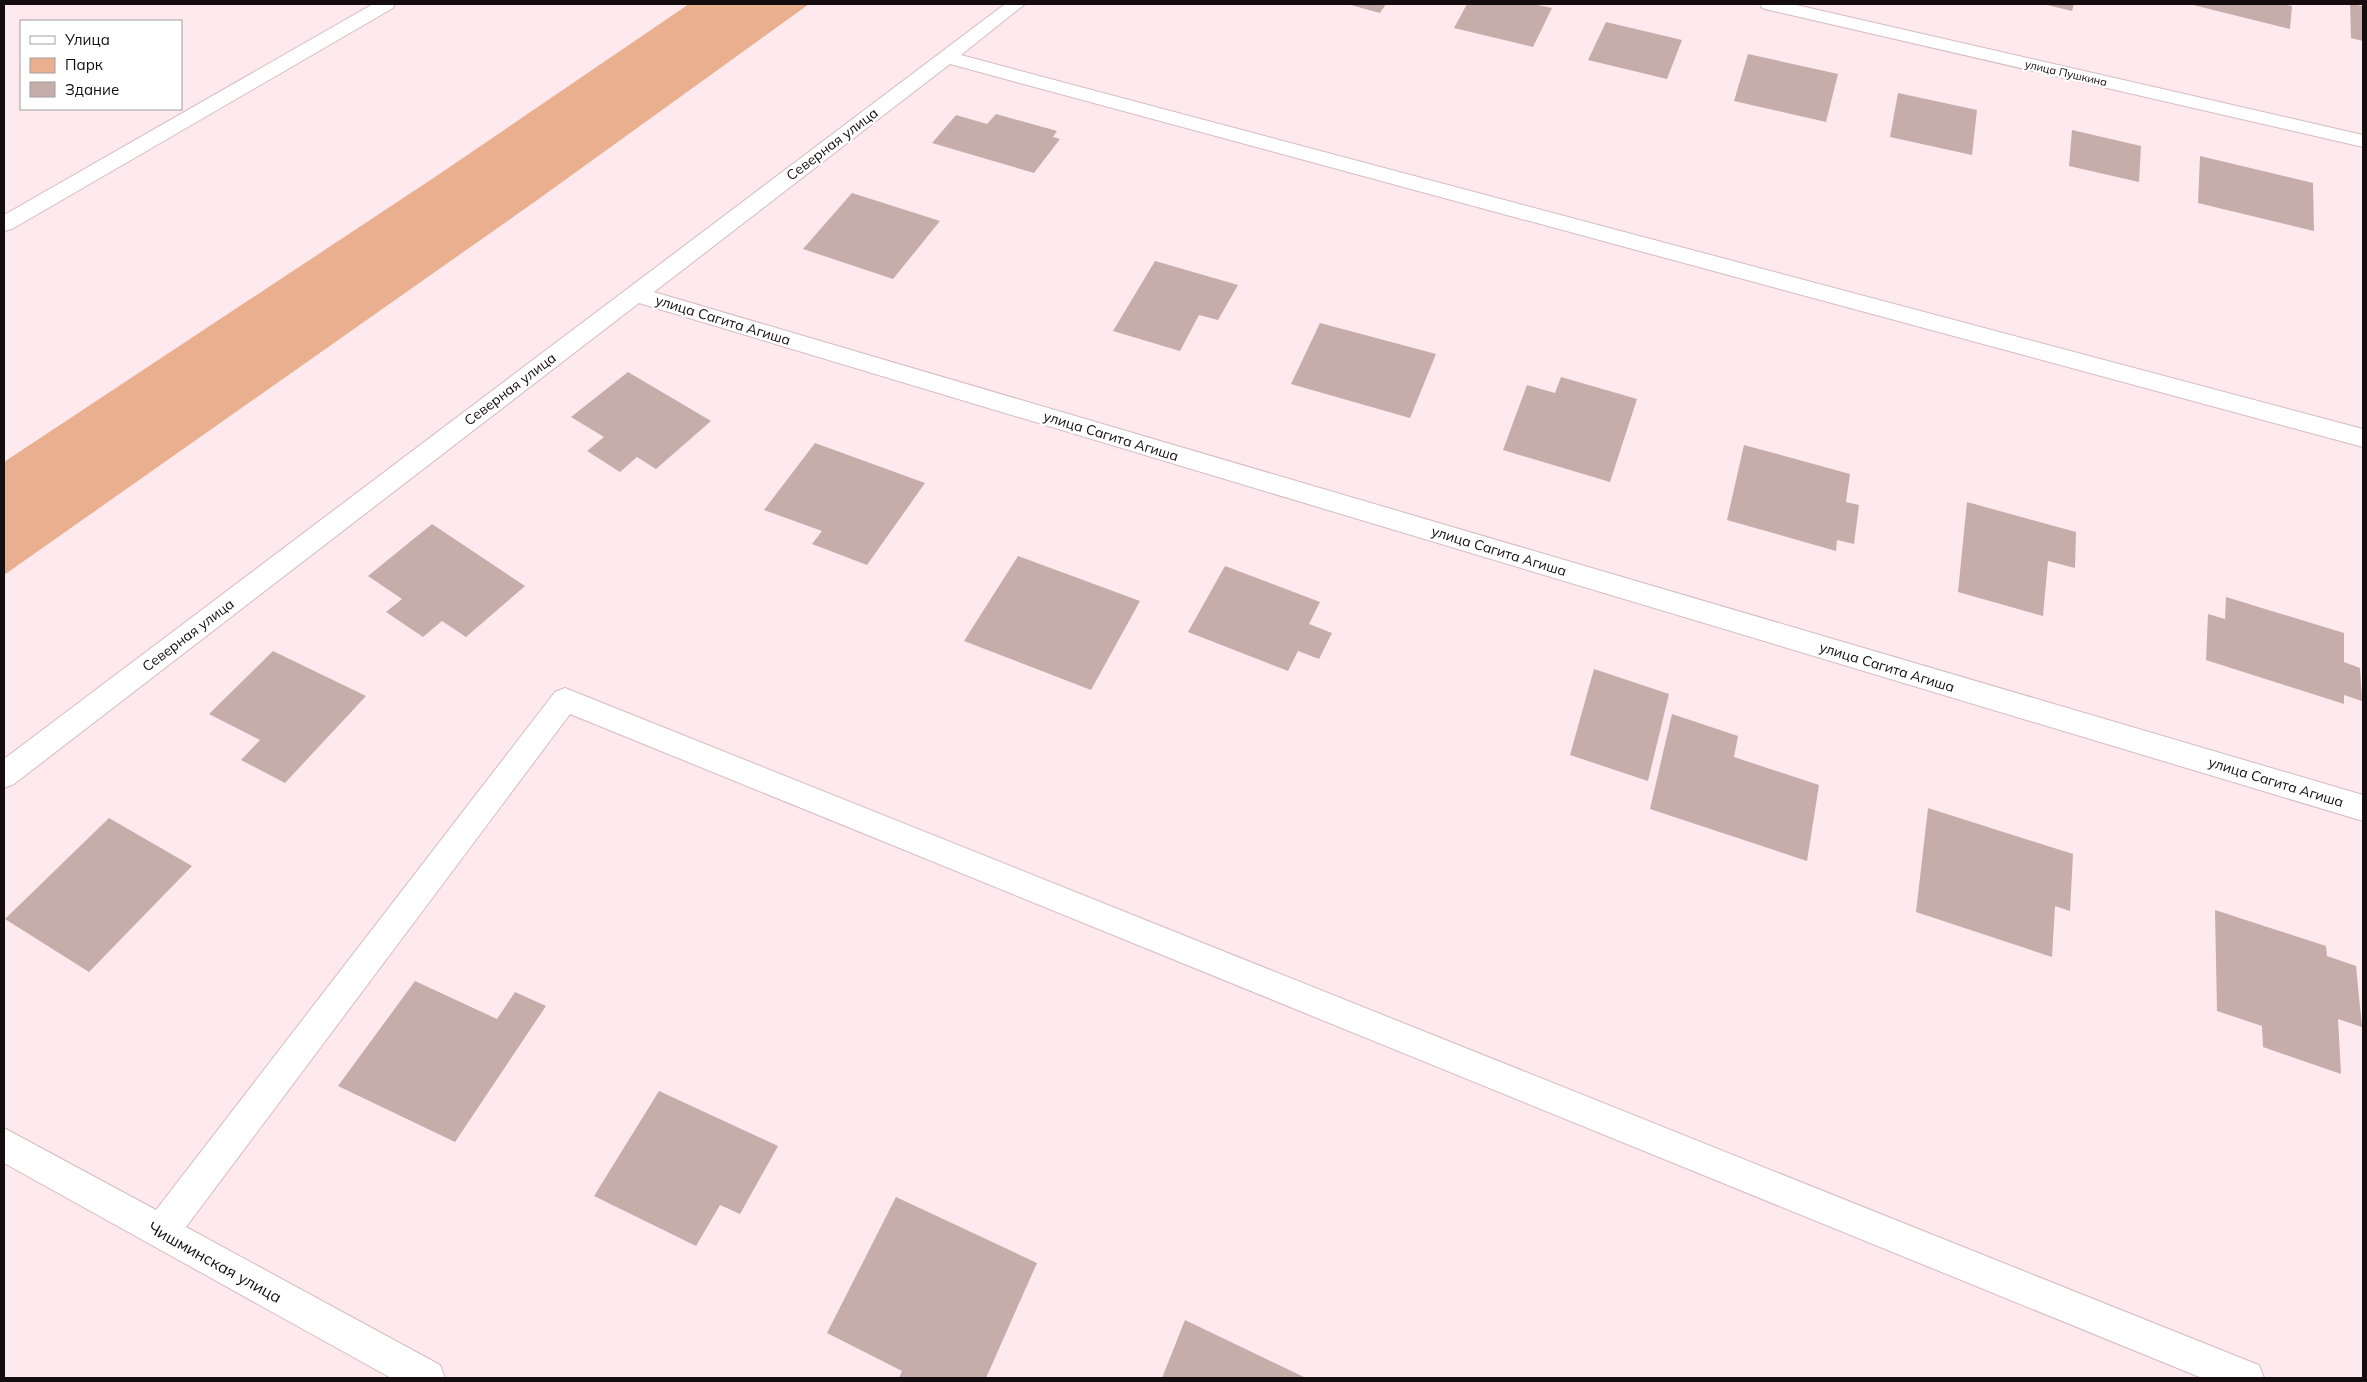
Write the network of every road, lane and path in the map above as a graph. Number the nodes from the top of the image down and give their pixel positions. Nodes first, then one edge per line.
1 (386, 4) edge
2 (1016, 4) edge
3 (1769, 4) edge
4 (946, 57) junction
5 (2363, 142) edge
6 (4, 224) edge
7 (635, 294) junction
8 (2363, 438) edge
9 (4, 775) edge
10 (2363, 808) edge
11 (4, 1145) edge
12 (161, 1232) junction
13 (427, 1378) edge
14 (2246, 1378) edge

1 - 6 street
2 - 4 street, Северная улица
3 - 5 street, улица Пушкина
4 - 7 street, Северная улица
4 - 8 street
7 - 9 street, Северная улица
7 - 10 street, улица Сагита Агиша
11 - 12 street, Чишминская улица
12 - 13 street, Чишминская улица
12 - 14 street

